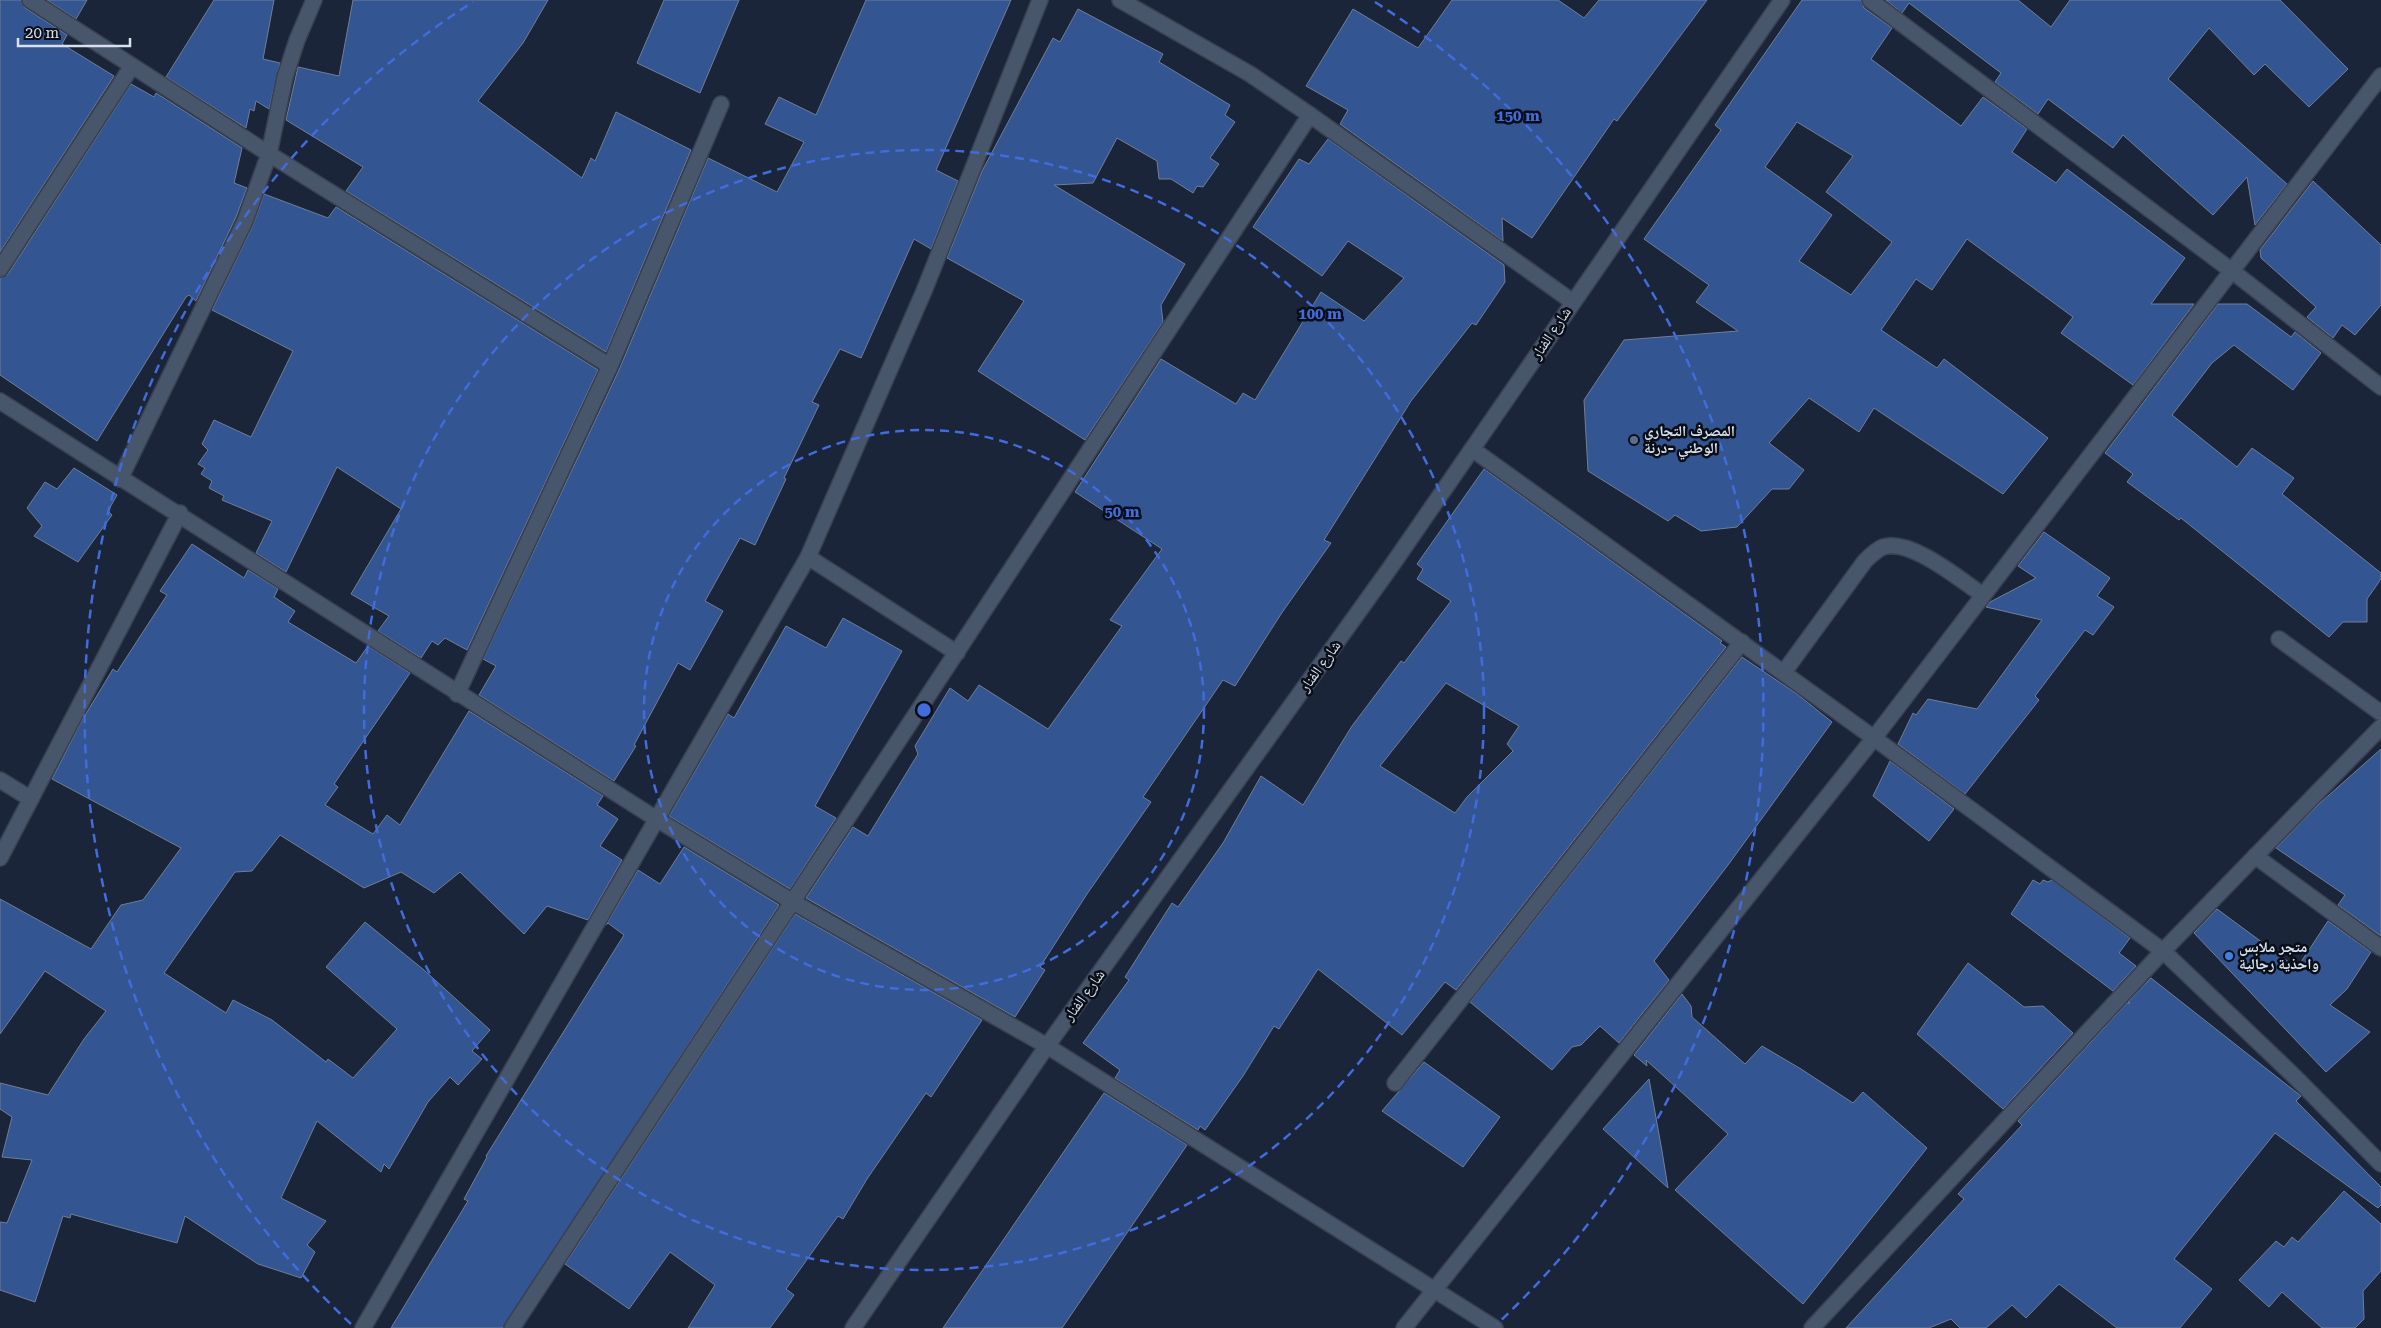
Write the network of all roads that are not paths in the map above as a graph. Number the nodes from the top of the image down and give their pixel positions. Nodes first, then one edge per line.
1 (30, 0) edge
2 (314, 0) edge
3 (1040, 0) edge
4 (1120, 0) edge
5 (1782, 0) edge
6 (1870, 0) edge
7 (132, 66) junction
8 (2381, 76) edge
9 (721, 104) dead end
10 (1310, 115) junction
11 (268, 154) junction
12 (0, 268) edge
13 (2232, 271) junction
14 (1573, 302) junction
15 (610, 366) junction
16 (2381, 387) edge
17 (0, 401) edge
18 (1472, 449) junction
19 (120, 479) junction
20 (180, 514) junction
21 (808, 557) junction
22 (1984, 595) junction
23 (2279, 639) dead end
24 (1742, 642) junction
25 (957, 653) junction
26 (1784, 672) junction
27 (457, 694) junction
28 (2381, 713) edge
29 (2381, 726) edge
30 (1874, 738) junction
31 (0, 780) edge
32 (31, 799) junction
33 (658, 820) junction
34 (2255, 856) junction
35 (0, 858) edge
36 (793, 902) junction
37 (2381, 948) edge
38 (2163, 951) junction
39 (1046, 1046) junction
40 (1395, 1084) dead end
41 (2381, 1164) edge
42 (1435, 1288) junction
43 (363, 1328) edge
44 (512, 1328) edge
45 (853, 1328) edge
46 (1404, 1328) edge
47 (1495, 1328) edge
48 (1812, 1328) edge

1 - 7 street
2 - 11 street
3 - 21 street
4 - 10 street
5 - 14 street, شارع الفنار
6 - 13 street
7 - 11 street
7 - 12 street
8 - 13 street
9 - 15 street
10 - 14 street
10 - 25 street
11 - 15 street
11 - 19 street
13 - 16 street
13 - 22 street
14 - 18 street, شارع الفنار
15 - 27 street
17 - 19 street
18 - 24 street
18 - 39 street, شارع الفنار
19 - 20 street
20 - 27 street
20 - 32 street
21 - 25 street
21 - 33 street
22 - 26 street
22 - 30 street
23 - 28 street
24 - 26 street
24 - 40 street
25 - 36 street
26 - 30 street
27 - 33 street
29 - 34 street
30 - 38 street
30 - 42 street
31 - 32 street
32 - 35 street
33 - 36 street
33 - 43 street
34 - 37 street
34 - 38 street
36 - 39 street
36 - 44 street
38 - 41 street
38 - 48 street
39 - 42 street
39 - 45 street, شارع الفنار
42 - 46 street
42 - 47 street

